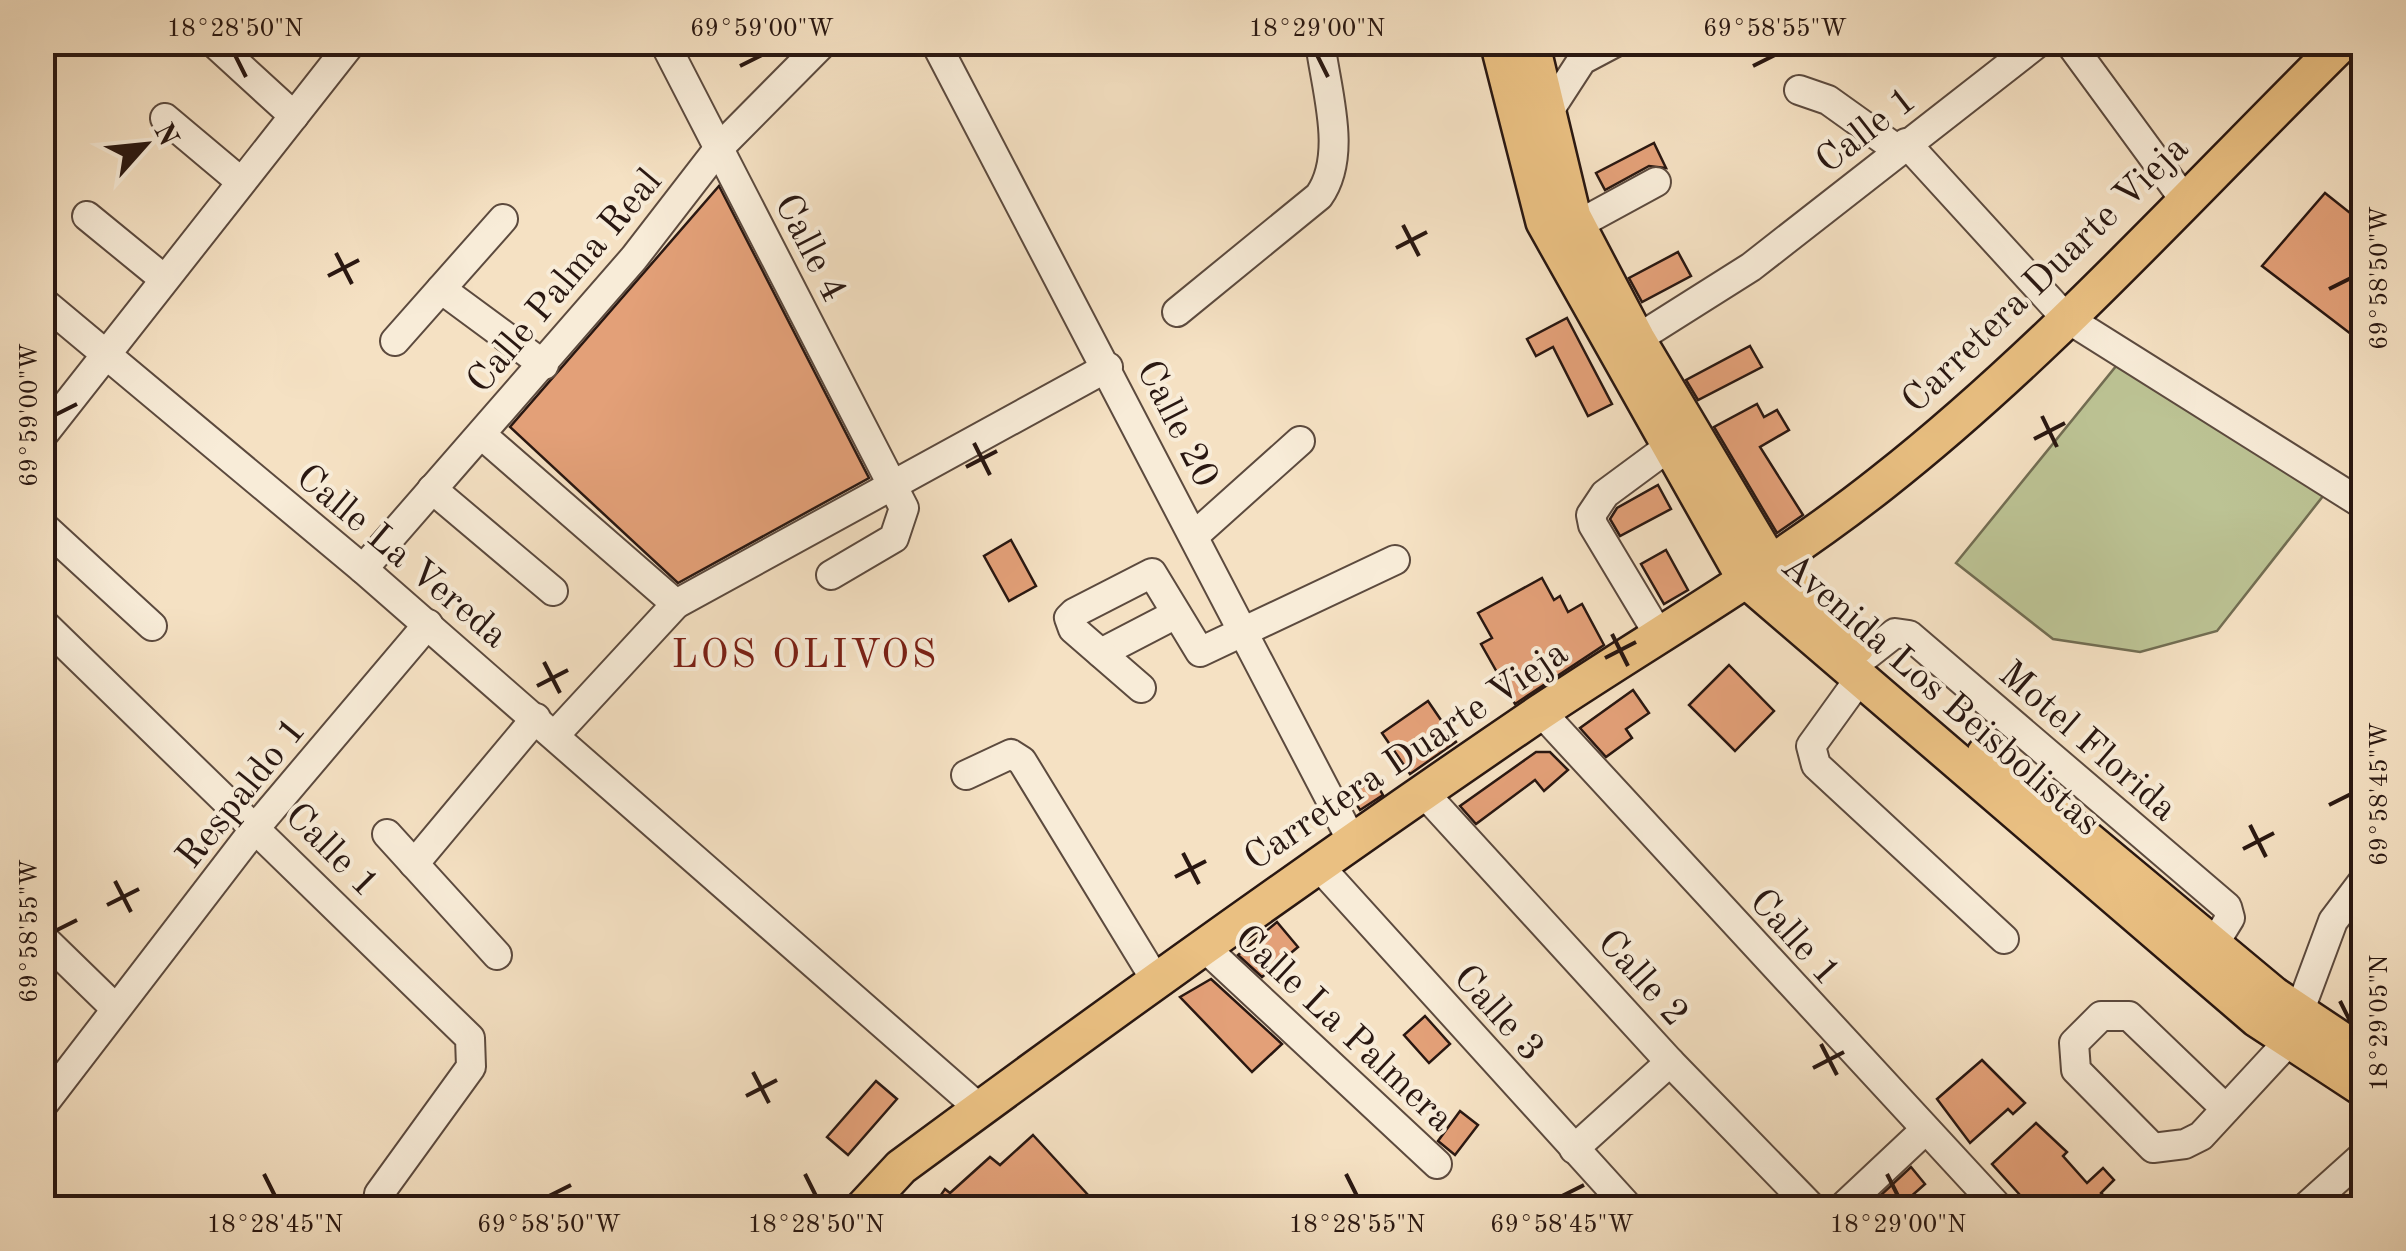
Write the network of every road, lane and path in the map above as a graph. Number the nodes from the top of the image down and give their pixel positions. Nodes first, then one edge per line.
1 (213, 42) edge
2 (664, 42) edge
3 (824, 42) edge
4 (935, 42) edge
5 (1320, 42) edge
6 (1498, 42) edge
7 (1531, 42) edge
8 (1616, 42) edge
9 (2040, 42) edge
10 (2069, 42) edge
11 (2342, 42) edge
12 (350, 43) edge
13 (1580, 51) edge
14 (1799, 90) dead end
15 (294, 116) junction
16 (1545, 117) junction
17 (165, 118) dead end
18 (1902, 146) junction
19 (719, 148) junction
20 (240, 181) junction
21 (1656, 182) dead end
22 (2184, 198) junction
23 (87, 216) dead end
24 (502, 219) dead end
25 (1577, 225) junction
26 (164, 280) junction
27 (441, 289) junction
28 (42, 302) edge
29 (1177, 312) dead end
30 (2065, 318) junction
31 (1636, 339) junction
32 (395, 342) dead end
33 (106, 355) junction
34 (544, 365) junction
35 (1108, 367) junction
36 (42, 436) edge
37 (483, 436) junction
38 (1300, 442) dead end
39 (1670, 446) junction
40 (892, 486) junction
41 (432, 489) junction
42 (2364, 506) edge
43 (42, 525) edge
44 (1194, 535) junction
45 (1395, 560) dead end
46 (364, 569) junction
47 (1758, 572) junction
48 (831, 575) dead end
49 (552, 591) dead end
50 (676, 604) junction
51 (1176, 614) junction
52 (42, 622) edge
53 (428, 624) junction
54 (152, 626) dead end
55 (1245, 632) junction
56 (1660, 635) junction
57 (1101, 653) junction
58 (1863, 667) junction
59 (1141, 688) dead end
60 (1541, 712) junction
61 (545, 726) junction
62 (966, 775) dead end
63 (1424, 793) junction
64 (257, 826) junction
65 (387, 834) dead end
66 (1352, 841) junction
67 (414, 864) junction
68 (1318, 864) junction
69 (2364, 880) edge
70 (42, 937) edge
71 (2004, 938) dead end
72 (1202, 944) junction
73 (497, 955) dead end
74 (1155, 979) junction
75 (116, 1008) junction
76 (2294, 1027) junction
77 (2364, 1055) edge
78 (1670, 1062) junction
79 (2364, 1090) edge
80 (42, 1106) edge
81 (980, 1109) junction
82 (2226, 1109) junction
83 (1924, 1132) junction
84 (1574, 1150) junction
85 (2364, 1155) edge
86 (1437, 1164) dead end
87 (377, 1208) edge
88 (864, 1208) edge
89 (1629, 1208) edge
90 (1812, 1208) edge
91 (1842, 1208) edge
92 (2000, 1208) edge
93 (2305, 1208) edge

1 - 15 street
2 - 19 street, Calle 4
3 - 19 street, Calle Palma Real
4 - 35 street, Calle 20
5 - 29 street
6 - 39 main road, Avenida Los Beisbolistas
7 - 16 main road, Avenida Los Beisbolistas
8 - 13 street
9 - 18 street, Calle 1
10 - 22 street
11 - 22 main road, Carretera Duarte Vieja
12 - 15 street
13 - 16 street
14 - 18 street
15 - 20 street
16 - 25 main road, Avenida Los Beisbolistas
17 - 20 street
18 - 30 street
18 - 31 street, Calle 1
19 - 34 street, Calle Palma Real
19 - 40 street, Calle 4
20 - 26 street
21 - 25 street
22 - 30 main road, Carretera Duarte Vieja
23 - 26 street
24 - 27 street
25 - 31 main road, Avenida Los Beisbolistas
26 - 33 street
27 - 32 street
27 - 34 street
28 - 33 street, Calle La Vereda
30 - 42 street
30 - 47 main road, Carretera Duarte Vieja
31 - 47 main road, Avenida Los Beisbolistas
33 - 36 street
33 - 46 street, Calle La Vereda
34 - 37 street, Calle Palma Real
35 - 40 street
35 - 44 street, Calle 20
37 - 41 street, Calle Palma Real
37 - 50 street
38 - 44 street
39 - 47 main road, Avenida Los Beisbolistas
39 - 56 street
40 - 48 street, Calle 4
40 - 50 street
41 - 46 street, Calle Palma Real
41 - 49 street
43 - 54 street
44 - 55 street, Calle 20
45 - 55 street
46 - 53 street, Calle La Vereda
47 - 56 main road, Carretera Duarte Vieja
47 - 58 main road, Avenida Los Beisbolistas
50 - 61 street
51 - 55 street
51 - 57 street
51 - 57 street
52 - 64 street, Calle 1
53 - 61 street, Calle La Vereda
53 - 64 street, Respaldo 1
55 - 66 street, Calle 20
56 - 60 main road, Carretera Duarte Vieja
57 - 59 street
58 - 71 street
58 - 76 main road, Avenida Los Beisbolistas
58 - 76 main road, Avenida Los Beisbolistas
60 - 63 main road, Carretera Duarte Vieja
60 - 83 street, Calle 1
61 - 67 street
61 - 81 street, Calle La Vereda
62 - 74 street
63 - 66 main road, Carretera Duarte Vieja
63 - 78 street, Calle 2
64 - 75 street, Respaldo 1
64 - 87 street, Calle 1
65 - 67 street
66 - 68 main road, Carretera Duarte Vieja
67 - 73 street
68 - 72 main road, Carretera Duarte Vieja
68 - 84 street, Calle 3
69 - 76 street
70 - 75 street
72 - 74 main road, Carretera Duarte Vieja
72 - 86 street, Calle La Palmera
74 - 81 main road, Carretera Duarte Vieja
75 - 80 street, Respaldo 1
76 - 77 main road, Avenida Los Beisbolistas
76 - 79 main road, Avenida Los Beisbolistas
76 - 82 street
78 - 84 street
78 - 90 street, Calle 2
81 - 88 main road, Carretera Duarte Vieja
82 - 82 street
83 - 91 street
83 - 92 street, Calle 1
84 - 89 street, Calle 3
85 - 93 street

